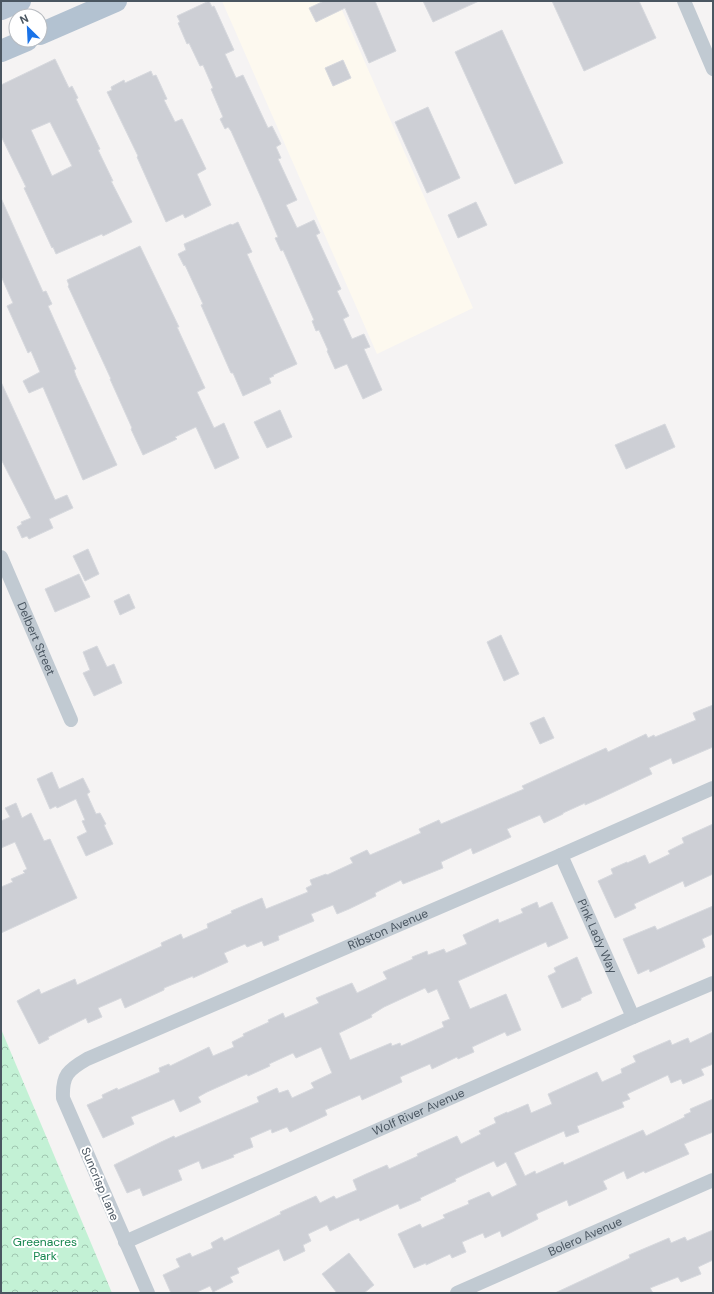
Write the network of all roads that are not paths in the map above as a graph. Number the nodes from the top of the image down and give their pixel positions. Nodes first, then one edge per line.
1 (20, 1) edge
2 (116, 1) edge
3 (684, 1) edge
4 (1, 9) edge
5 (48, 31) edge
6 (713, 69) edge
7 (1, 557) edge
8 (71, 720) dead end
9 (713, 788) edge
10 (561, 855) junction
11 (713, 983) edge
12 (633, 1017) junction
13 (66, 1074) joint
14 (713, 1180) edge
15 (125, 1242) junction
16 (148, 1293) edge
17 (457, 1293) edge

1 - 4 main road
2 - 5 main road
3 - 6 street
7 - 8 street, Delbert Street
9 - 10 street, Ribston Avenue
10 - 12 street, Pink Lady Way
10 - 13 street, Ribston Avenue
11 - 12 street, Wolf River Avenue
12 - 15 street, Wolf River Avenue
13 - 15 street, Suncrisp Lane
14 - 17 street, Bolero Avenue
15 - 16 street, Suncrisp Lane

